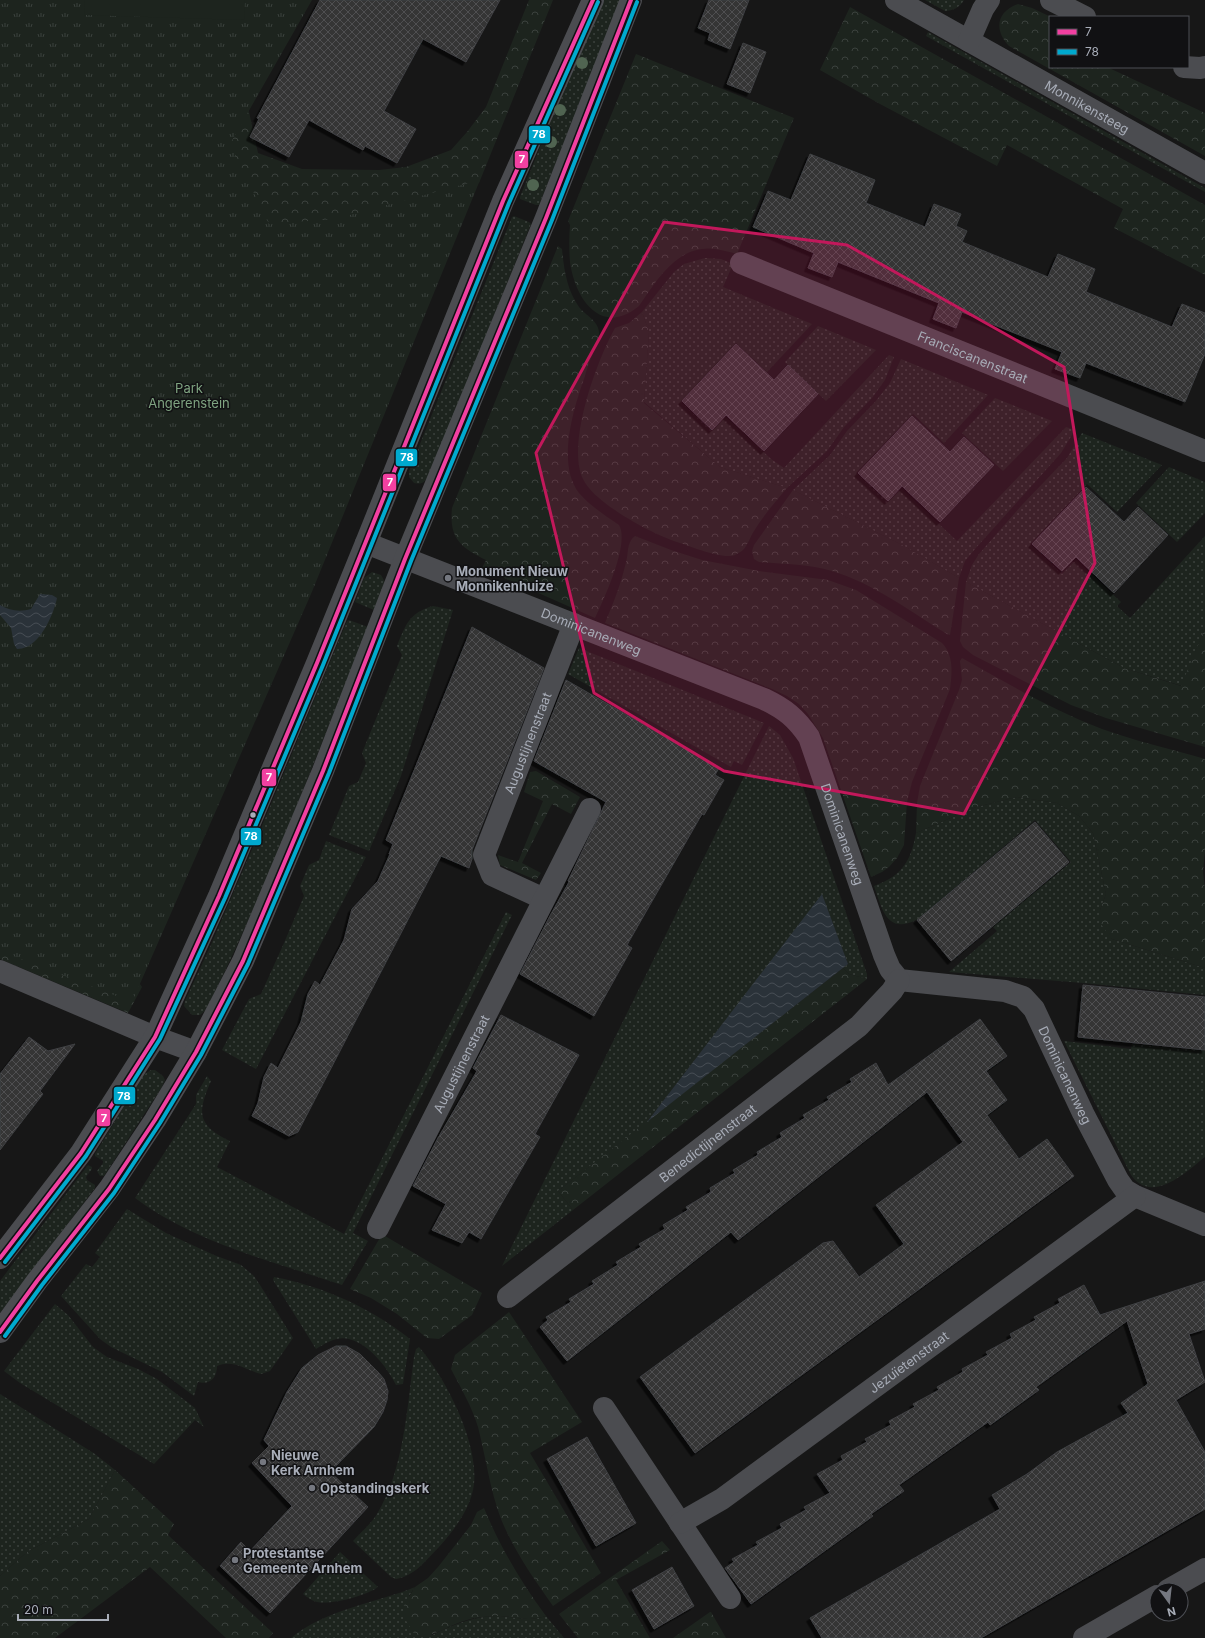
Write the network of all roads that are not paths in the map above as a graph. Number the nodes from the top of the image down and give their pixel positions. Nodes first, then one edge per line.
1 (593, 0) edge
2 (631, 0) edge
3 (896, 0) edge
4 (989, 0) edge
5 (1051, 0) edge
6 (1083, 16) edge
7 (969, 41) junction
8 (1189, 67) edge
9 (1205, 67) edge
10 (1205, 173) edge
11 (741, 263) dead end
12 (1205, 451) edge
13 (366, 543) junction
14 (405, 559) junction
15 (574, 624) junction
16 (590, 808) dead end
17 (544, 899) junction
18 (0, 971) edge
19 (899, 980) junction
20 (155, 1037) junction
21 (196, 1052) junction
22 (1135, 1196) junction
23 (1205, 1225) edge
24 (378, 1228) dead end
25 (0, 1258) edge
26 (508, 1297) dead end
27 (0, 1332) edge
28 (604, 1408) dead end
29 (680, 1523) junction
30 (1205, 1569) edge
31 (1182, 1582) edge
32 (730, 1598) dead end
33 (1149, 1601) edge
34 (1084, 1638) edge

1 - 13 street
2 - 14 street
3 - 7 street, Monnikensteeg
4 - 7 street
5 - 6 street
7 - 10 street, Monnikensteeg
8 - 9 street
11 - 12 street, Franciscanenstraat
13 - 14 street, Dominicanenweg
13 - 20 street
14 - 15 street, Dominicanenweg
14 - 21 street
15 - 17 street, Augustijnenstraat
15 - 19 street, Dominicanenweg
16 - 17 street, Augustijnenstraat
17 - 24 street, Augustijnenstraat
18 - 20 street
19 - 22 street, Dominicanenweg
19 - 26 street, Benedictijnenstraat
20 - 21 street
20 - 25 street
21 - 27 street
22 - 23 street, Dominicanenweg
22 - 29 street, Jezuïetenstraat
28 - 29 street
29 - 32 street
30 - 31 street
33 - 34 street

